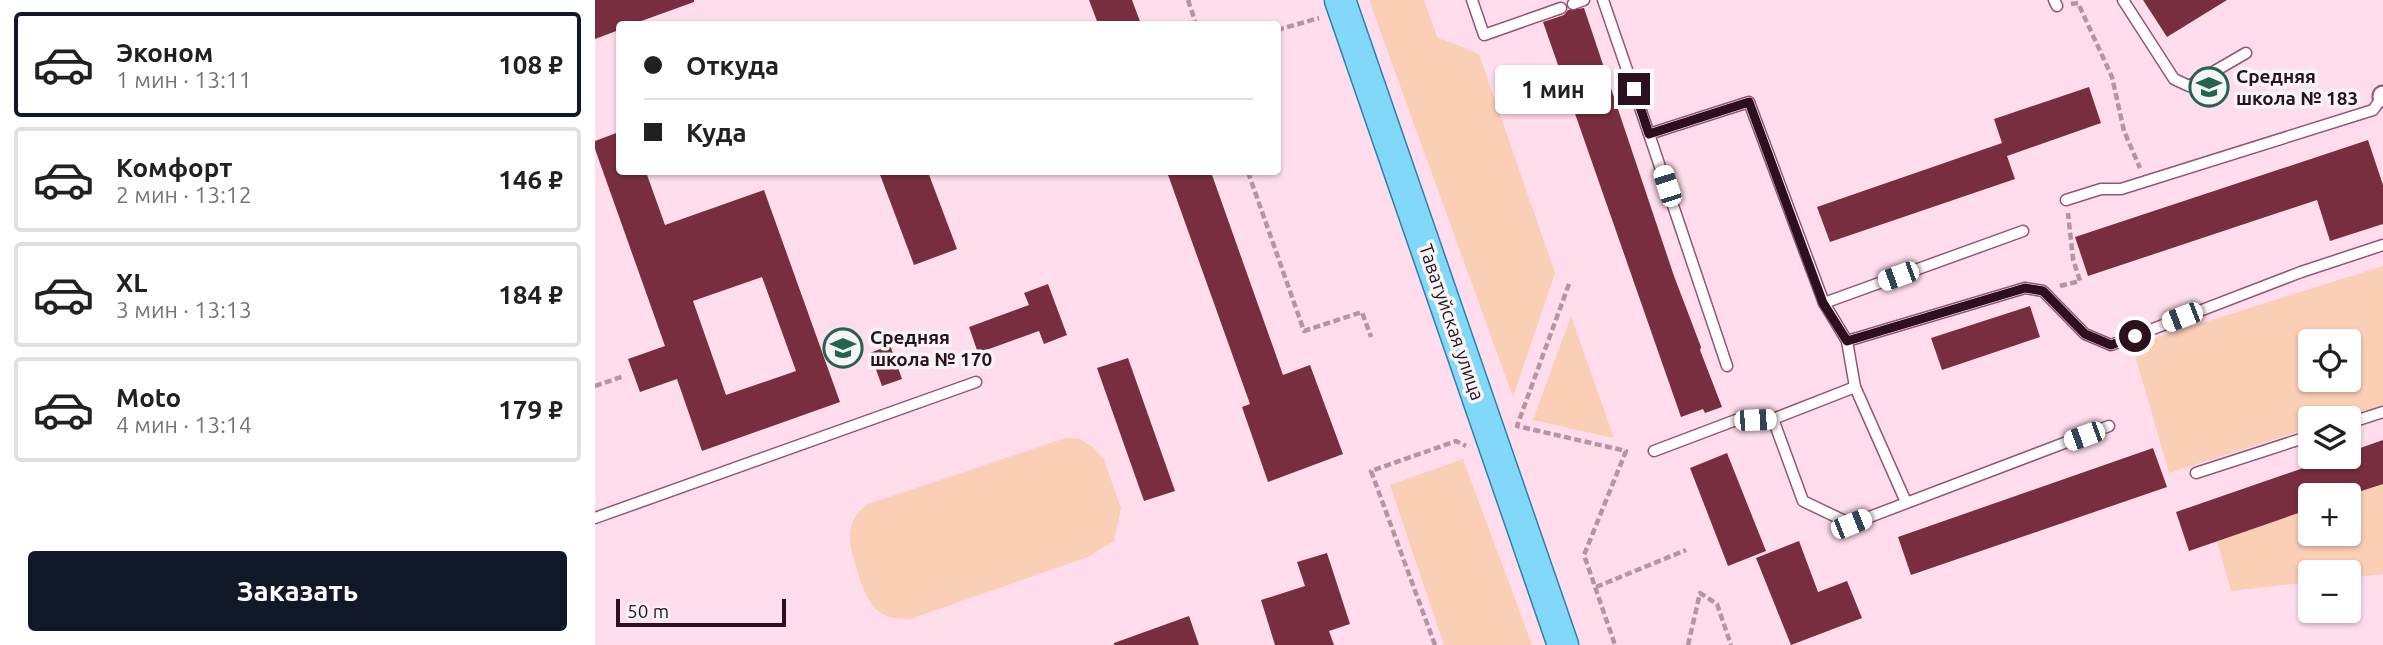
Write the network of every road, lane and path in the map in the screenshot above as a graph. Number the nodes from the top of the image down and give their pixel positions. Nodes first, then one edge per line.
1 (1188, 0) edge
2 (1340, 0) edge
3 (1472, 0) edge
4 (1584, 0) edge
5 (1603, 0) edge
6 (2123, 0) edge
7 (2055, 3) edge
8 (1573, 4) dead end
9 (1561, 8) dead end
10 (1195, 21) edge
11 (2246, 53) dead end
12 (2383, 96) edge
13 (1649, 134) junction
14 (1249, 175) edge
15 (2146, 181) junction
16 (2066, 200) joint
17 (2023, 231) dead end
18 (2383, 245) edge
19 (1569, 284) dead end
20 (2043, 291) junction
21 (1823, 303) junction
22 (1371, 337) dead end
23 (1847, 341) junction
24 (1727, 366) dead end
25 (624, 376) dead end
26 (976, 382) dead end
27 (595, 386) edge
28 (1856, 387) junction
29 (2383, 412) edge
30 (1773, 419) junction
31 (2361, 419) edge
32 (2109, 426) dead end
33 (2298, 440) edge
34 (1466, 446) dead end
35 (1654, 451) dead end
36 (2196, 473) dead end
37 (1906, 502) junction
38 (595, 518) edge
39 (1686, 551) dead end
40 (1595, 587) junction
41 (1435, 645) edge
42 (1563, 645) edge
43 (1615, 645) edge
44 (1688, 645) edge
45 (1731, 645) edge

1 - 10 path
2 - 42 main road, Таватуйская улица
3 - 9 lane
4 - 8 lane
5 - 13 lane
6 - 11 lane
7 - 15 path
12 - 15 lane
13 - 21 lane
13 - 24 lane
14 - 22 path
15 - 16 lane
16 - 20 path
17 - 21 lane
18 - 20 lane
19 - 40 path
20 - 23 lane
21 - 23 lane
23 - 28 lane
25 - 27 path
26 - 38 lane
28 - 30 lane
28 - 37 lane
29 - 31 lane
30 - 35 lane
30 - 37 lane
32 - 37 lane
33 - 36 lane
34 - 41 path
39 - 40 path
40 - 43 path
44 - 45 path

